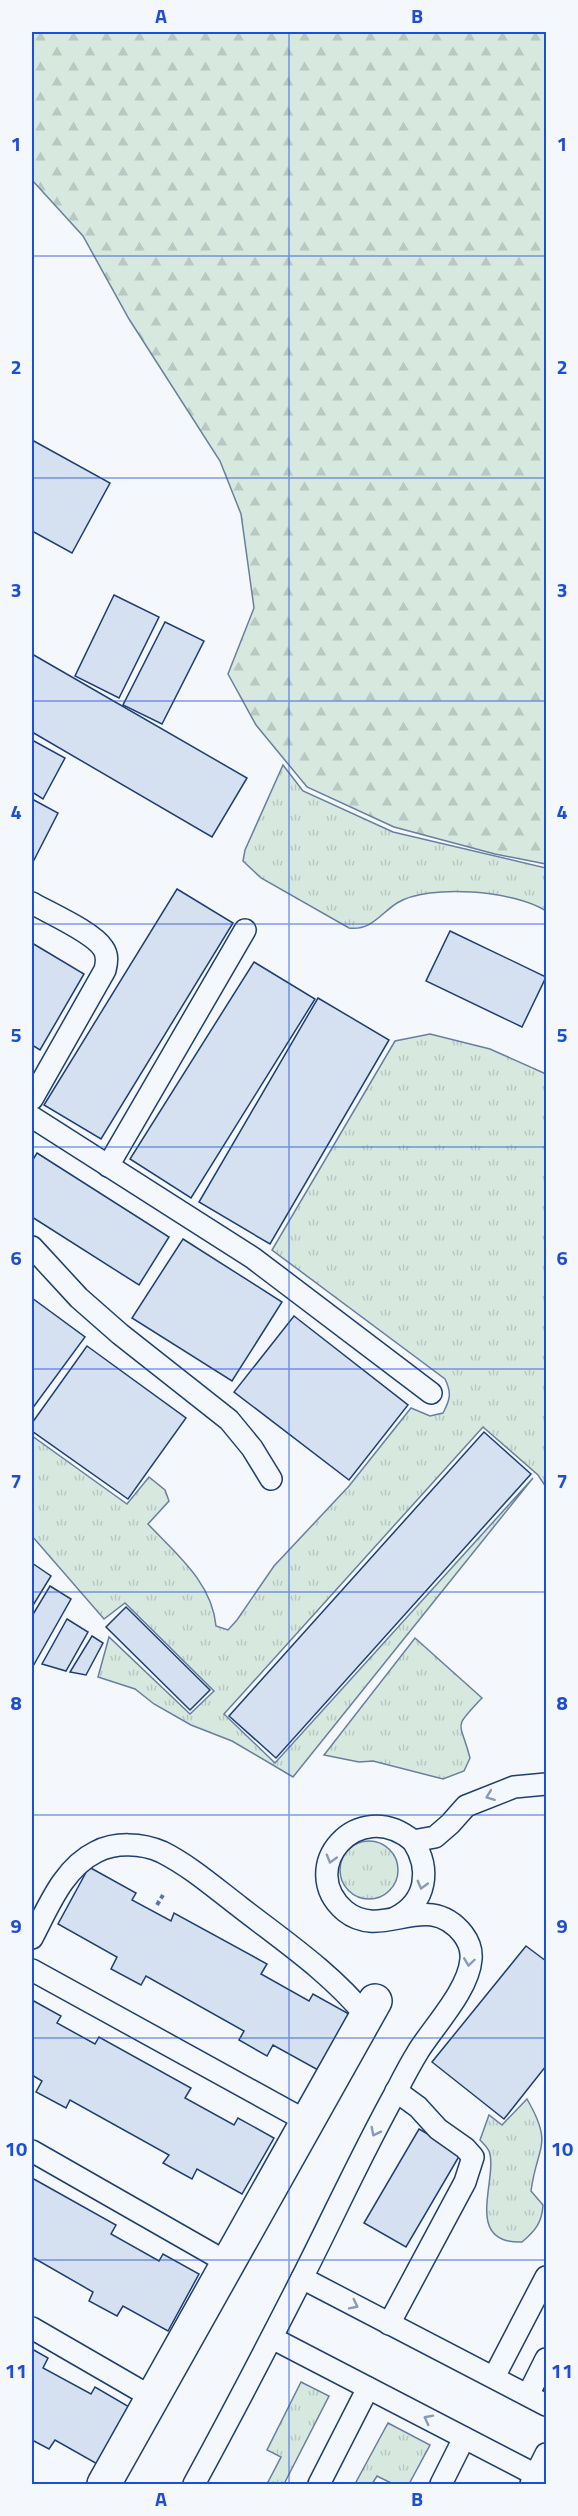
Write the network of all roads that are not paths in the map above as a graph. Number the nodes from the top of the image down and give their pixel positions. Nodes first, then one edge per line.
1 (32, 903) edge
2 (245, 930) dead end
3 (32, 1100) edge
4 (32, 1118) edge
5 (108, 1166) junction
6 (32, 1247) edge
7 (431, 1393) dead end
8 (271, 1479) dead end
9 (546, 1784) edge
10 (413, 1841) junction
11 (393, 1919) junction
12 (32, 1938) edge
13 (32, 1970) edge
14 (371, 2009) joint
15 (396, 2091) junction
16 (308, 2122) junction
17 (32, 2151) edge
18 (228, 2263) junction
19 (546, 2277) edge
20 (302, 2278) junction
21 (390, 2324) junction
22 (32, 2328) edge
23 (272, 2338) junction
24 (546, 2359) edge
25 (494, 2377) junction
26 (368, 2388) junction
27 (528, 2395) junction
28 (153, 2398) junction
29 (546, 2405) edge
30 (464, 2438) junction
31 (546, 2454) edge
32 (533, 2480) edge
33 (104, 2484) edge
34 (194, 2484) edge
35 (319, 2484) edge
36 (441, 2484) edge

1 - 3 lane
2 - 5 lane
4 - 5 lane
5 - 7 lane
6 - 8 lane
9 -> 10 lane
10 -> 11 lane
10 -> 11 lane
11 -> 15 lane
12 - 14 lane
13 - 16 lane
14 - 16 street
15 -> 20 lane
15 - 21 lane
16 - 18 street
17 - 18 lane
18 - 28 street
19 - 25 lane
20 -> 21 lane
20 - 23 lane
21 - 25 lane
22 - 28 lane
23 - 26 lane
23 - 34 lane
24 - 27 lane
25 - 27 lane
30 -> 26 lane
26 - 35 lane
27 - 29 lane
28 - 33 street
30 - 32 lane
30 - 36 lane
31 - 32 lane

